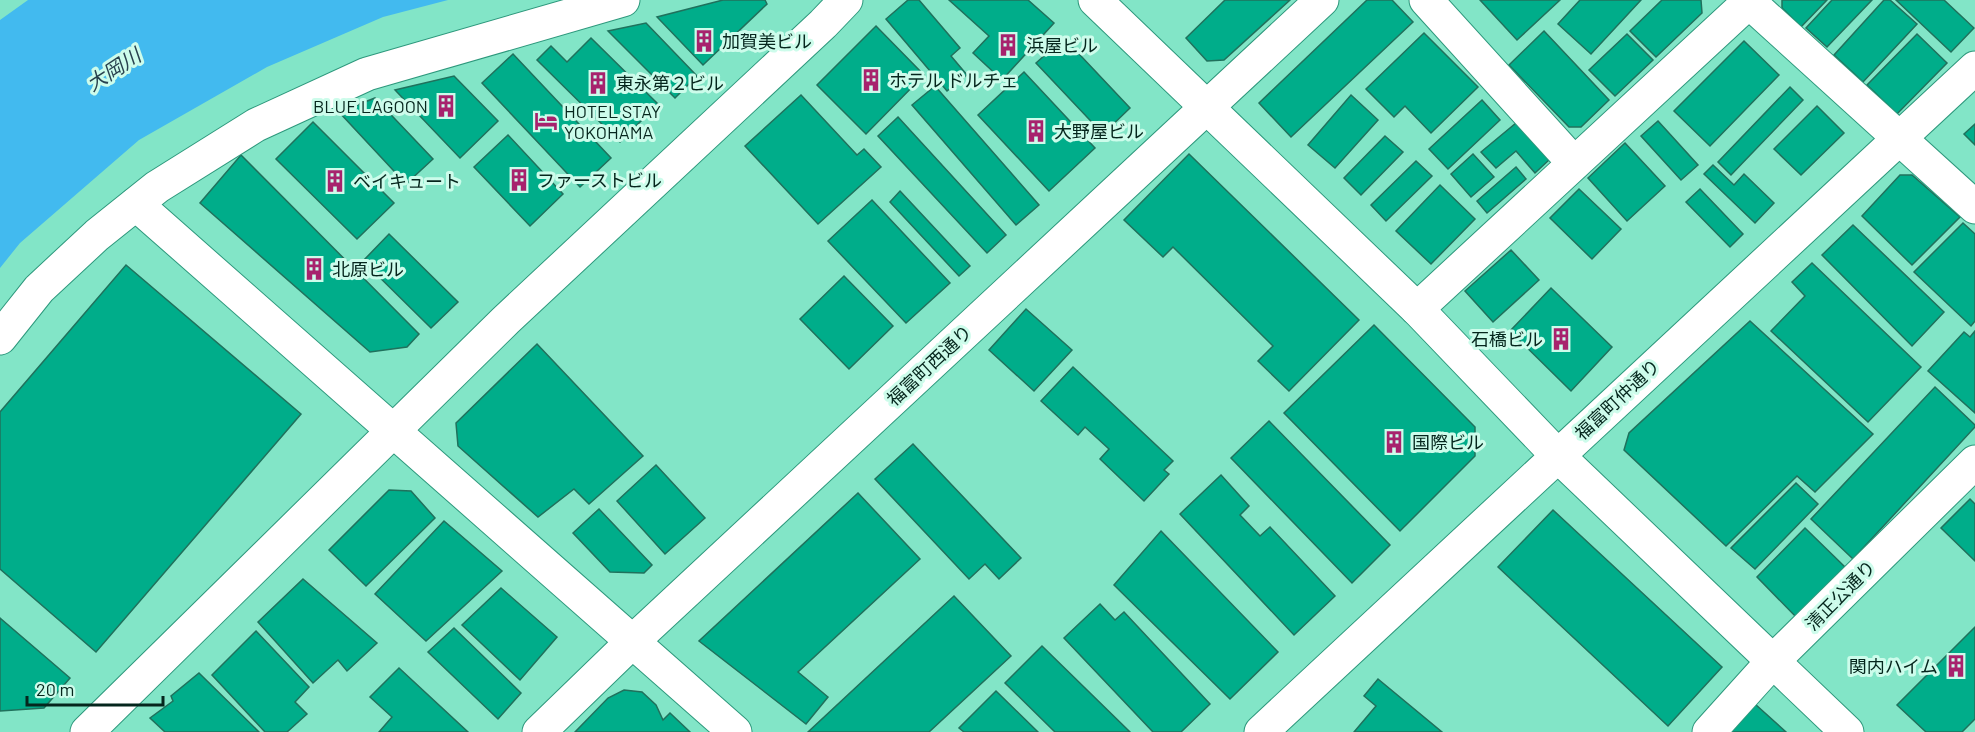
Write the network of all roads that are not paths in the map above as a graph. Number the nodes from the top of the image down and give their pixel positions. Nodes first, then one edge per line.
1 (622, 0) edge
2 (846, 0) edge
3 (1095, 0) edge
4 (1322, 0) edge
5 (1426, 0) edge
6 (1749, 1) edge
7 (1975, 68) edge
8 (1206, 107) junction
9 (1898, 138) junction
10 (1574, 163) junction
11 (136, 204) junction
12 (1975, 207) edge
13 (1417, 309) junction
14 (0, 338) edge
15 (392, 431) junction
16 (1557, 454) junction
17 (1975, 462) edge
18 (632, 642) junction
19 (1773, 661) junction
20 (87, 732) edge
21 (539, 732) edge
22 (735, 732) edge
23 (1262, 732) edge
24 (1709, 732) edge
25 (1846, 732) edge

1 - 11 street
2 - 15 street
3 - 8 street
4 - 8 street, 福富町西通り
5 - 10 street
6 - 9 street
6 - 10 street
7 - 9 street, 福富町仲通り
8 - 13 street
8 - 18 street, 福富町西通り
9 - 12 street
9 - 16 street, 福富町仲通り
10 - 13 street
11 - 14 street
11 - 15 street
13 - 16 street
15 - 18 street
15 - 20 street
16 - 19 street
16 - 23 street, 福富町仲通り
17 - 19 street, 清正公通り
18 - 21 street, 福富町西通り
18 - 22 street
19 - 24 street, 清正公通り
19 - 25 street

